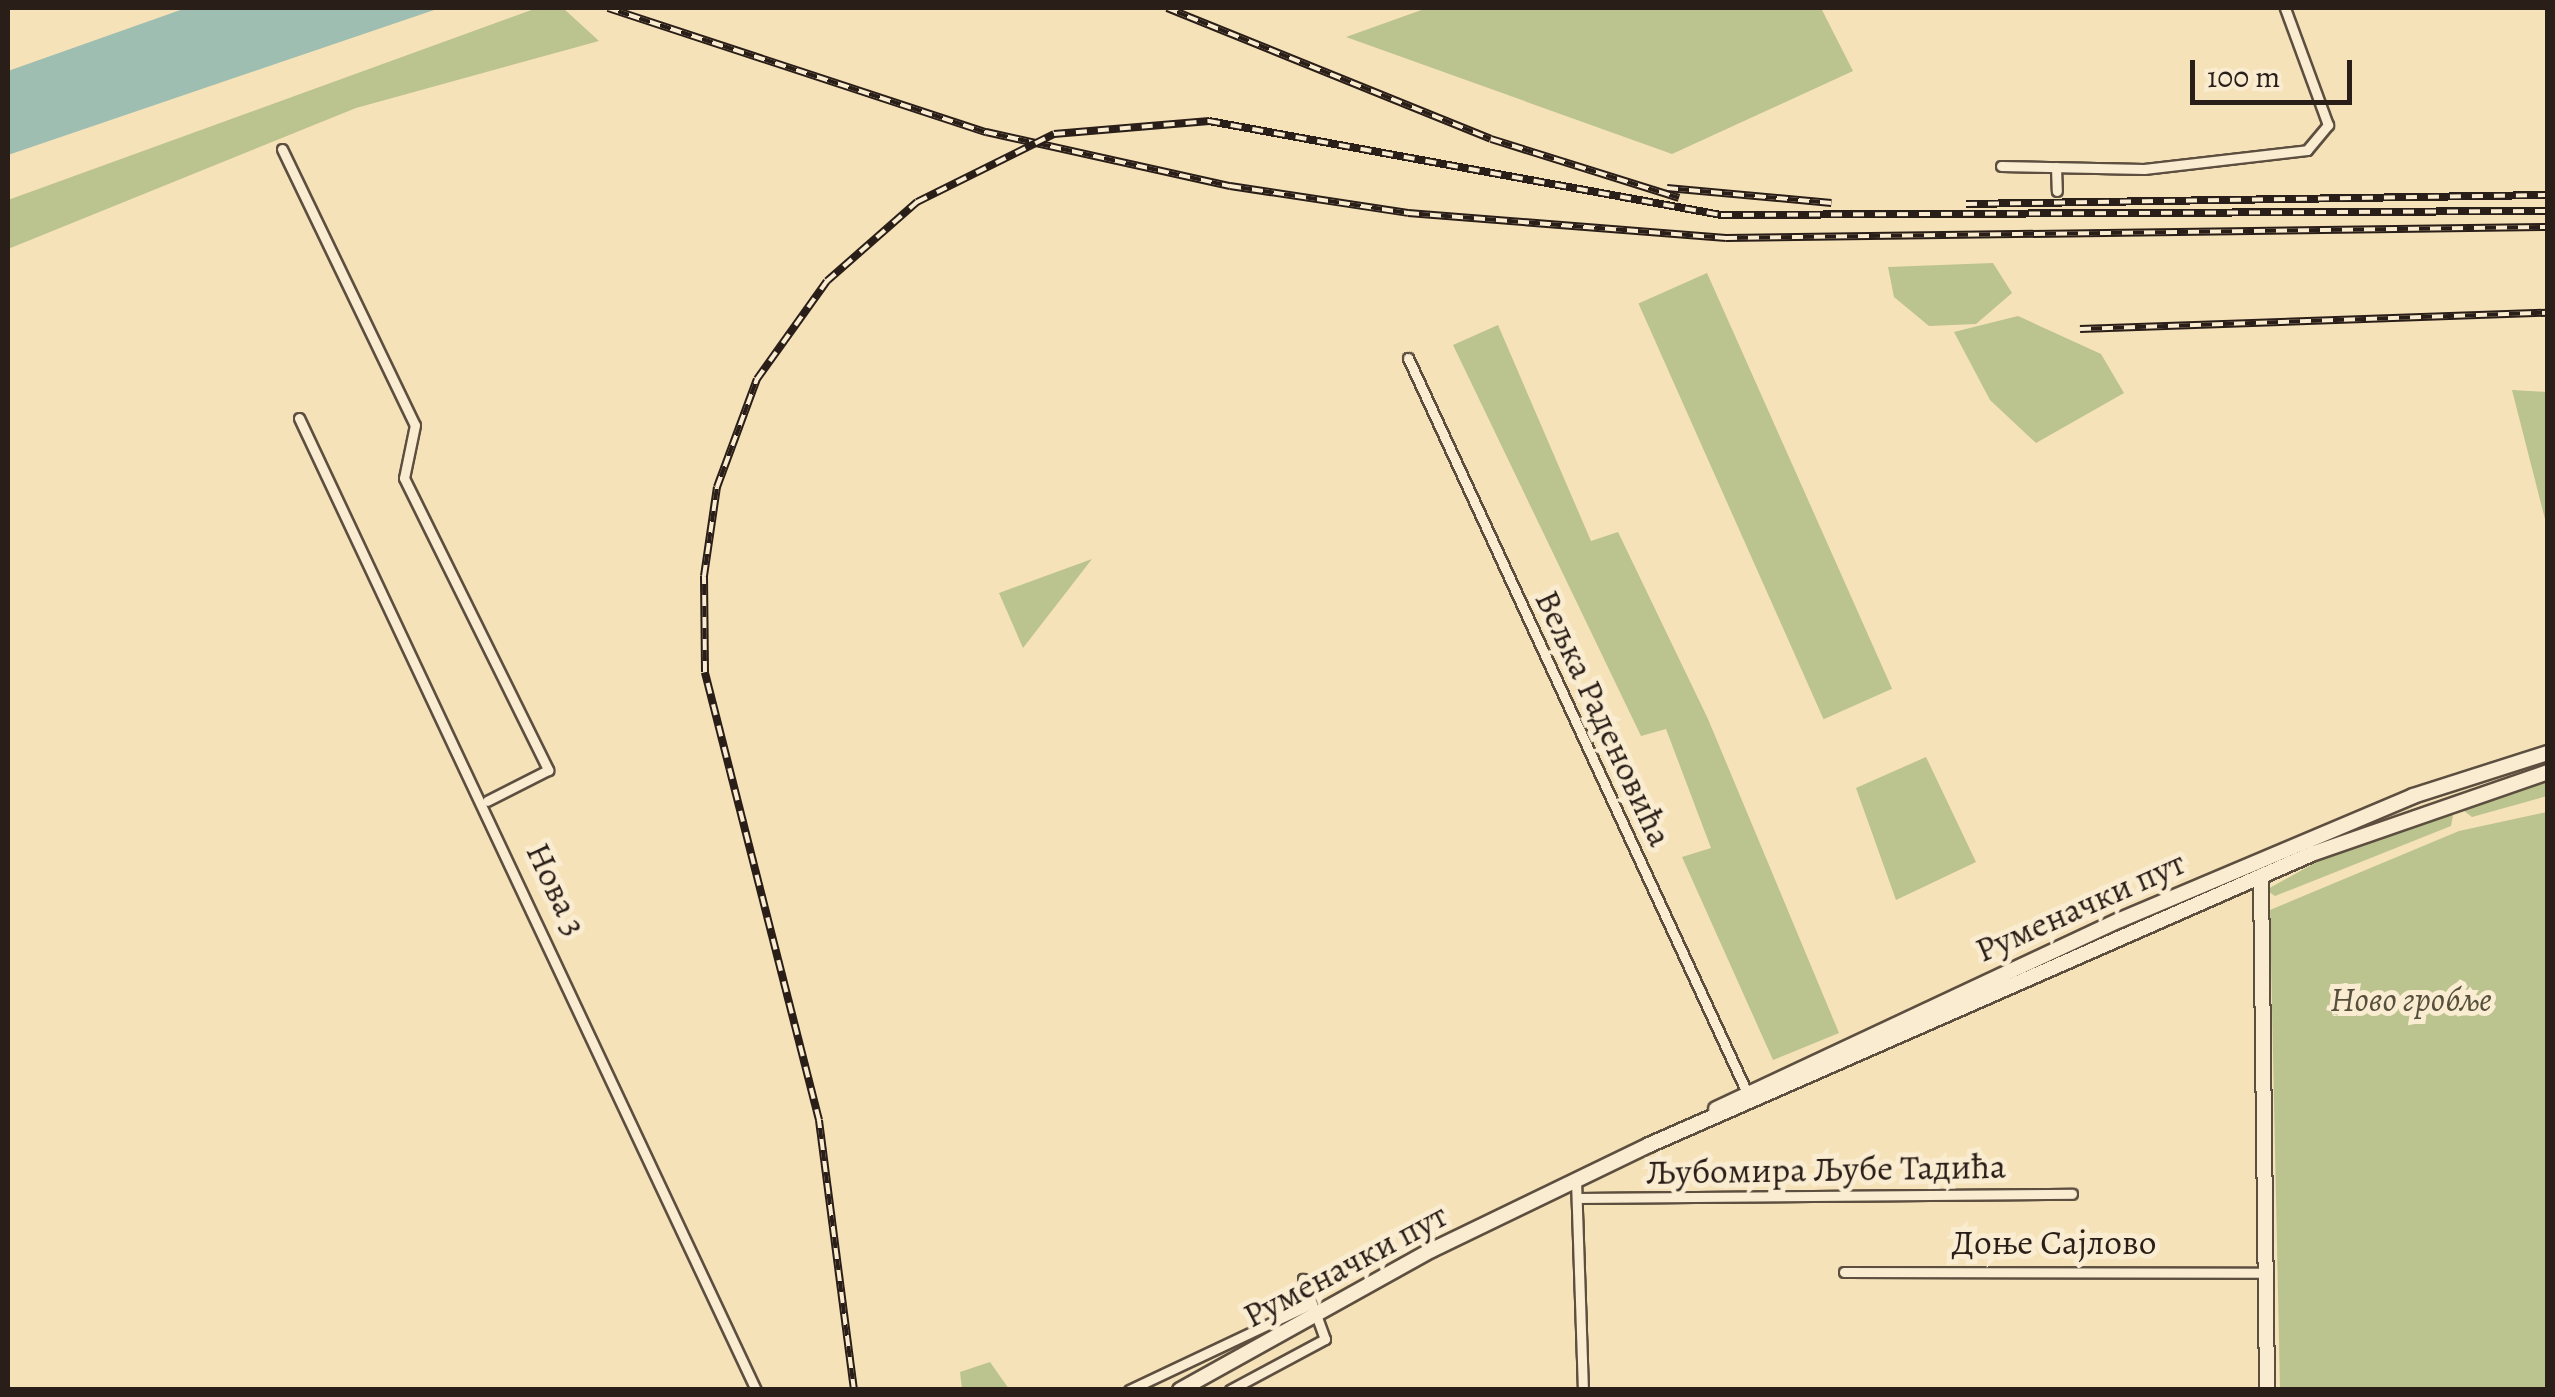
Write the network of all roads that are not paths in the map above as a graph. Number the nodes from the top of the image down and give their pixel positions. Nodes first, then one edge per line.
1 (2285, 8) edge
2 (282, 150) dead end
3 (2002, 166) dead end
4 (2056, 168) junction
5 (2056, 191) dead end
6 (1408, 358) dead end
7 (298, 418) dead end
8 (2548, 753) edge
9 (2548, 772) edge
10 (486, 801) junction
11 (2262, 876) junction
12 (1799, 1073) junction
13 (1749, 1097) junction
14 (1576, 1180) junction
15 (2072, 1194) dead end
16 (1582, 1198) junction
17 (1844, 1272) dead end
18 (2264, 1273) junction
19 (1320, 1310) junction
20 (756, 1390) edge
21 (1129, 1390) edge
22 (1180, 1390) edge
23 (1230, 1390) edge
24 (1583, 1390) edge
25 (2267, 1390) edge

1 - 4 street
2 - 10 street
3 - 4 street
4 - 5 street
6 - 13 street, Вељка Раденовића
7 - 10 street, Нова 3
8 - 12 main road, Руменачки пут
9 - 11 main road, Руменачки пут
10 - 20 street, Нова 3
11 - 12 main road, Руменачки пут
11 - 18 main road
12 - 13 main road, Руменачки пут
13 - 14 main road, Руменачки пут
14 - 16 street
14 - 19 main road, Руменачки пут
15 - 16 street, Љубомира Љубе Тадића
16 - 24 street
17 - 18 street, Доње Сајлово
18 - 25 main road
19 - 21 street
19 - 22 main road, Руменачки пут
19 - 23 street

